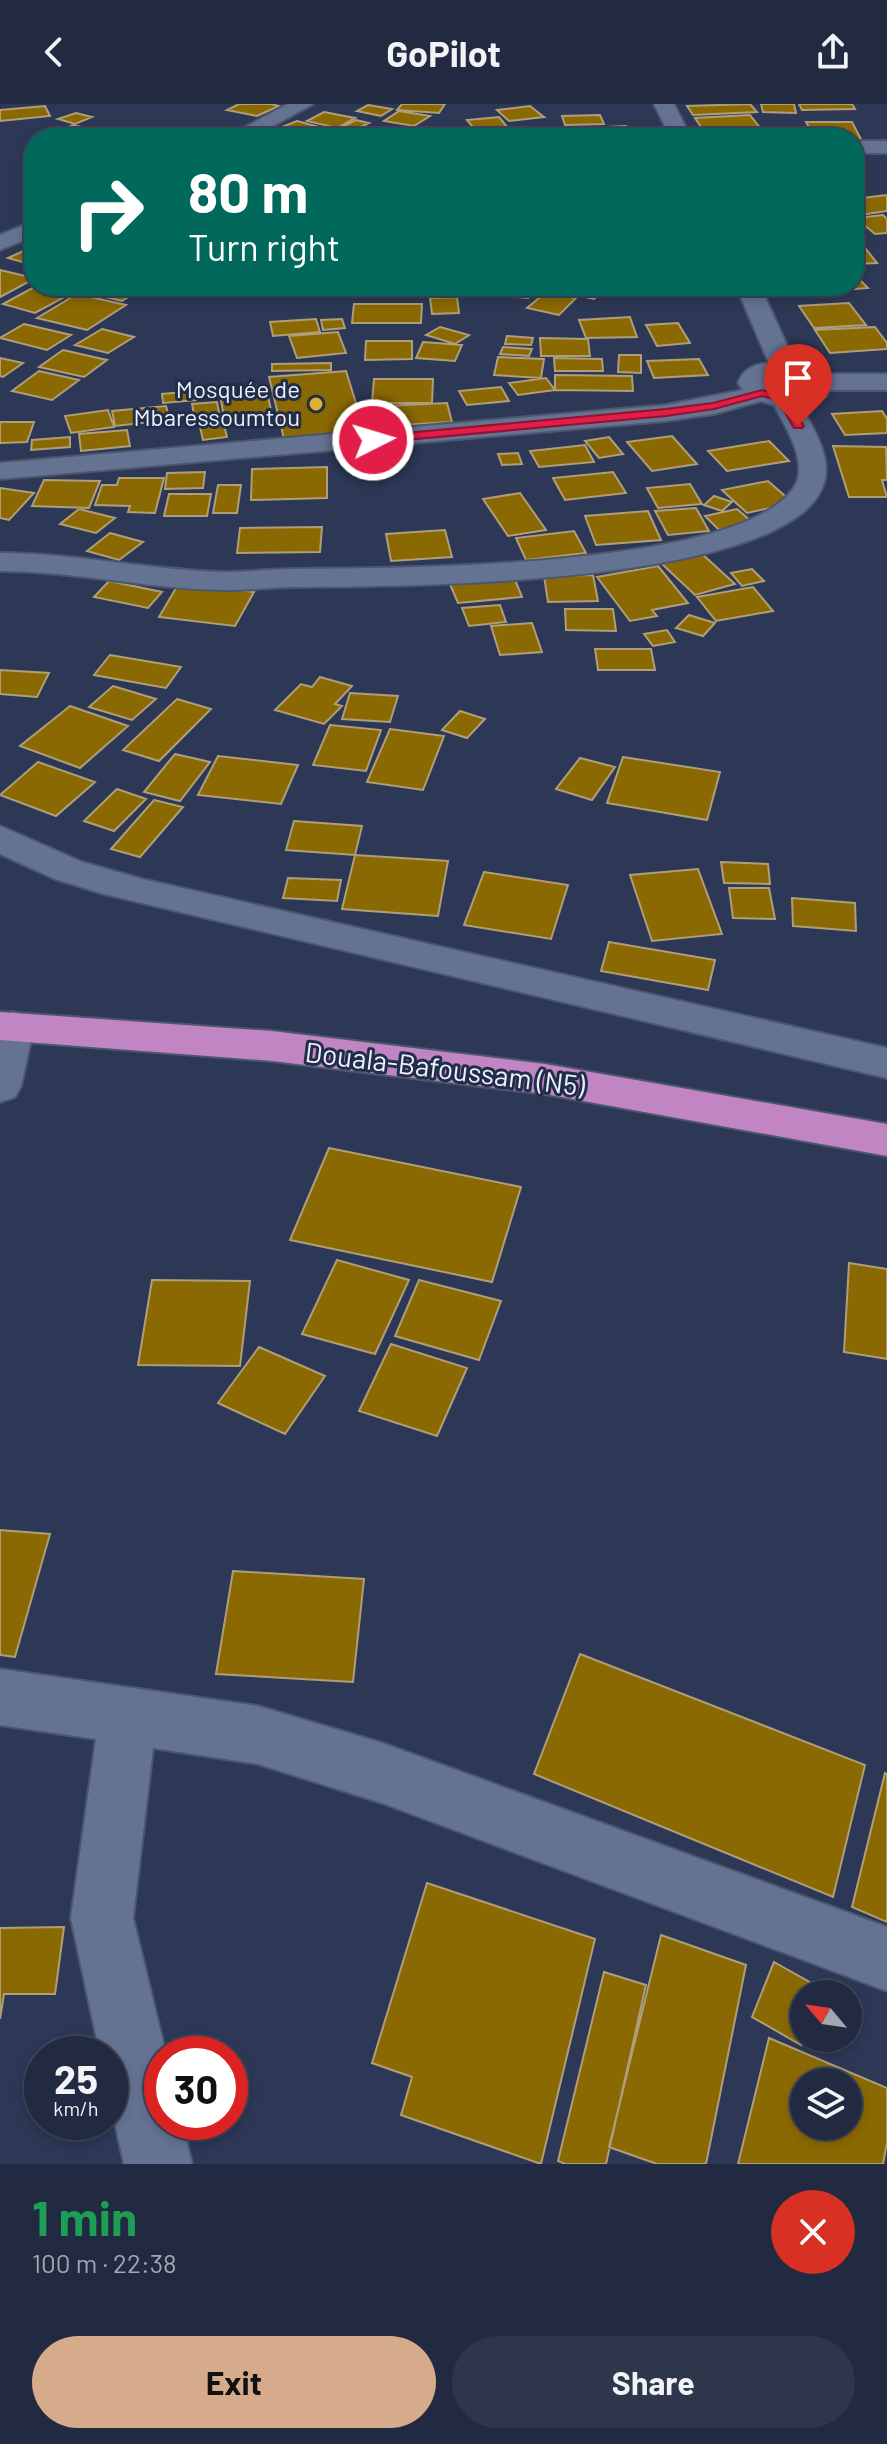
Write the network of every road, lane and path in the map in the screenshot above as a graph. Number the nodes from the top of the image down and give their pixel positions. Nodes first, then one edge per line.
1 (303, 104) edge
2 (664, 104) edge
3 (255, 128) edge
4 (676, 128) edge
5 (864, 147) edge
6 (887, 147) edge
7 (24, 232) edge
8 (0, 243) edge
9 (751, 296) edge
10 (887, 382) edge
11 (776, 387) junction
12 (0, 471) edge
13 (0, 562) edge
14 (0, 838) edge
15 (6, 1026) edge
16 (887, 1063) edge
17 (0, 1086) edge
18 (887, 1140) edge
19 (0, 1697) edge
20 (128, 1718) junction
21 (887, 1959) edge
22 (158, 2164) edge

1 - 3 street
2 - 4 street
5 - 6 street
7 - 8 street
9 - 11 street
10 - 11 street
11 - 12 street
11 - 13 street
14 - 16 street
15 - 17 street
15 - 18 highway, Douala-Bafoussam (N5)
19 - 20 street
20 - 21 street
20 - 22 street

